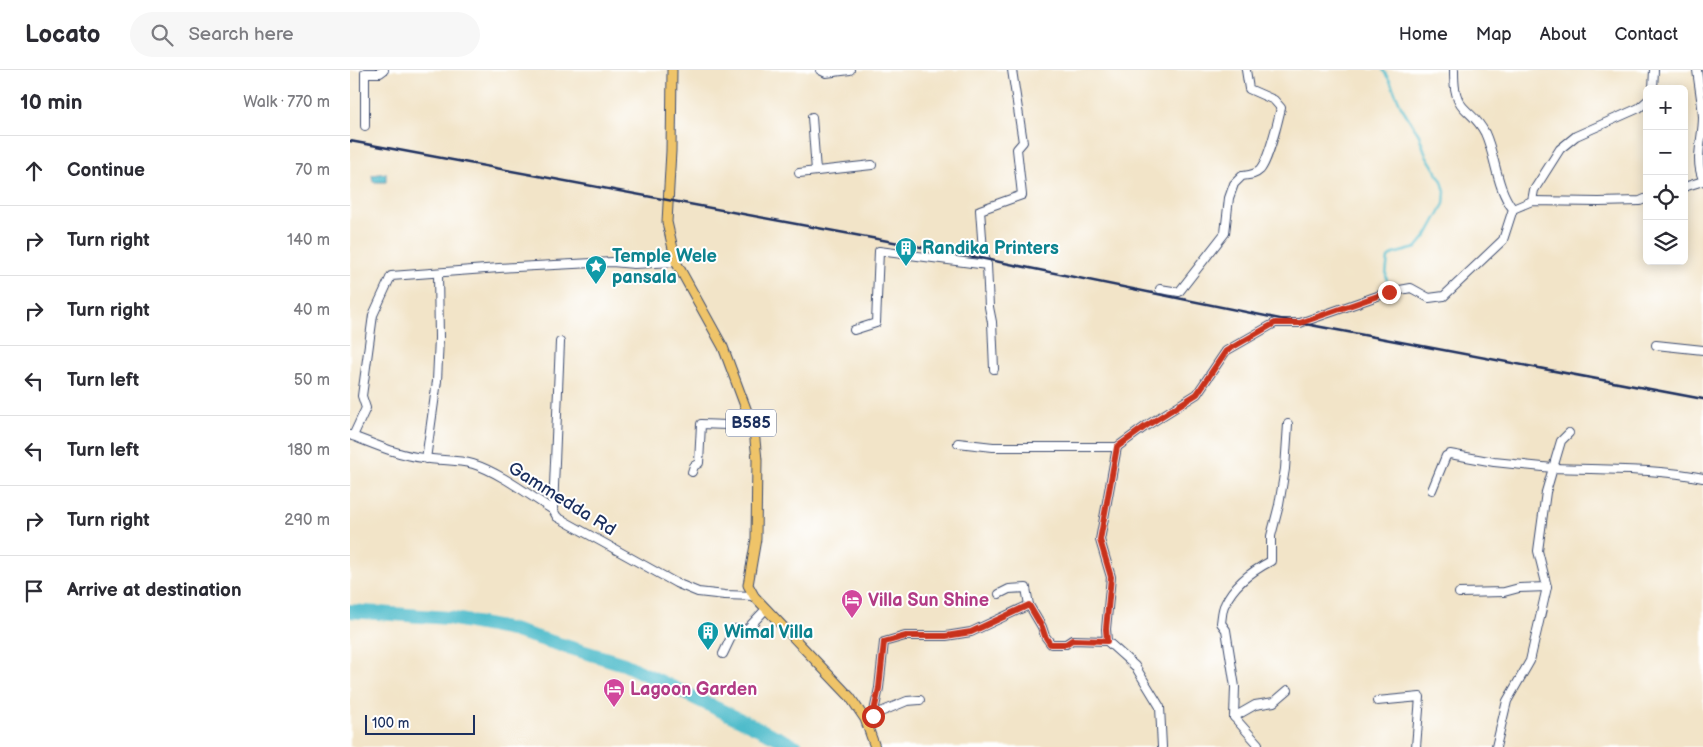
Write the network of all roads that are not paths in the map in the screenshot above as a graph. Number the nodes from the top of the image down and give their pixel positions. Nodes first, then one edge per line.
1 (384, 70) edge
2 (672, 70) edge
3 (821, 70) edge
4 (850, 70) edge
5 (1012, 70) edge
6 (1246, 70) edge
7 (1454, 70) edge
8 (1654, 70) edge
9 (1697, 70) edge
10 (1653, 85) edge
11 (1643, 104) edge
12 (812, 117) dead end
13 (365, 126) dead end
14 (872, 164) dead end
15 (816, 171) junction
16 (799, 173) dead end
17 (1703, 180) edge
18 (1688, 186) edge
19 (1643, 200) edge
20 (1532, 201) junction
21 (1513, 209) junction
22 (676, 262) junction
23 (987, 266) junction
24 (438, 273) junction
25 (1160, 289) dead end
26 (854, 330) dead end
27 (560, 342) dead end
28 (1656, 345) dead end
29 (1703, 350) edge
30 (994, 369) dead end
31 (750, 418) junction
32 (1288, 424) dead end
33 (1568, 433) dead end
34 (352, 435) edge
35 (958, 443) dead end
36 (1117, 447) junction
37 (426, 459) junction
38 (1553, 468) junction
39 (692, 472) dead end
40 (1703, 478) edge
41 (1432, 490) dead end
42 (553, 510) junction
43 (1547, 587) junction
44 (1458, 593) dead end
45 (999, 594) dead end
46 (754, 596) junction
47 (1029, 605) junction
48 (766, 609) junction
49 (1107, 641) junction
50 (724, 654) dead end
51 (1288, 690) dead end
52 (920, 700) dead end
53 (1377, 701) dead end
54 (869, 717) junction
55 (1234, 717) junction
56 (875, 747) edge
57 (1162, 747) edge
58 (1257, 747) edge
59 (1416, 747) edge
60 (1496, 747) edge

1 - 13 street
2 - 22 main road, B585
3 - 4 street
5 - 23 street
6 - 25 street
7 - 21 street
8 - 10 street
9 - 17 street
11 - 20 street
12 - 15 street
14 - 15 street
15 - 16 street
17 - 18 street
19 - 20 street
20 - 21 street
21 - 36 street
22 - 24 street
22 - 31 main road, B585
23 - 26 street
23 - 30 street
24 - 34 street
24 - 37 street
27 - 42 street
28 - 29 street
31 - 39 street
31 - 46 main road, B585
32 - 55 street
33 - 38 street
34 - 37 street, Gammedda Rd
35 - 36 street
36 - 49 street
37 - 42 street, Gammedda Rd
38 - 40 street
38 - 41 street
38 - 43 street
42 - 46 street, Gammedda Rd
43 - 44 street
43 - 60 street
45 - 47 street
46 - 48 main road
47 - 49 street
47 - 54 street
48 - 50 street
48 - 54 main road
49 - 57 street
51 - 55 street
52 - 54 street
53 - 59 street
54 - 56 main road
55 - 58 street

